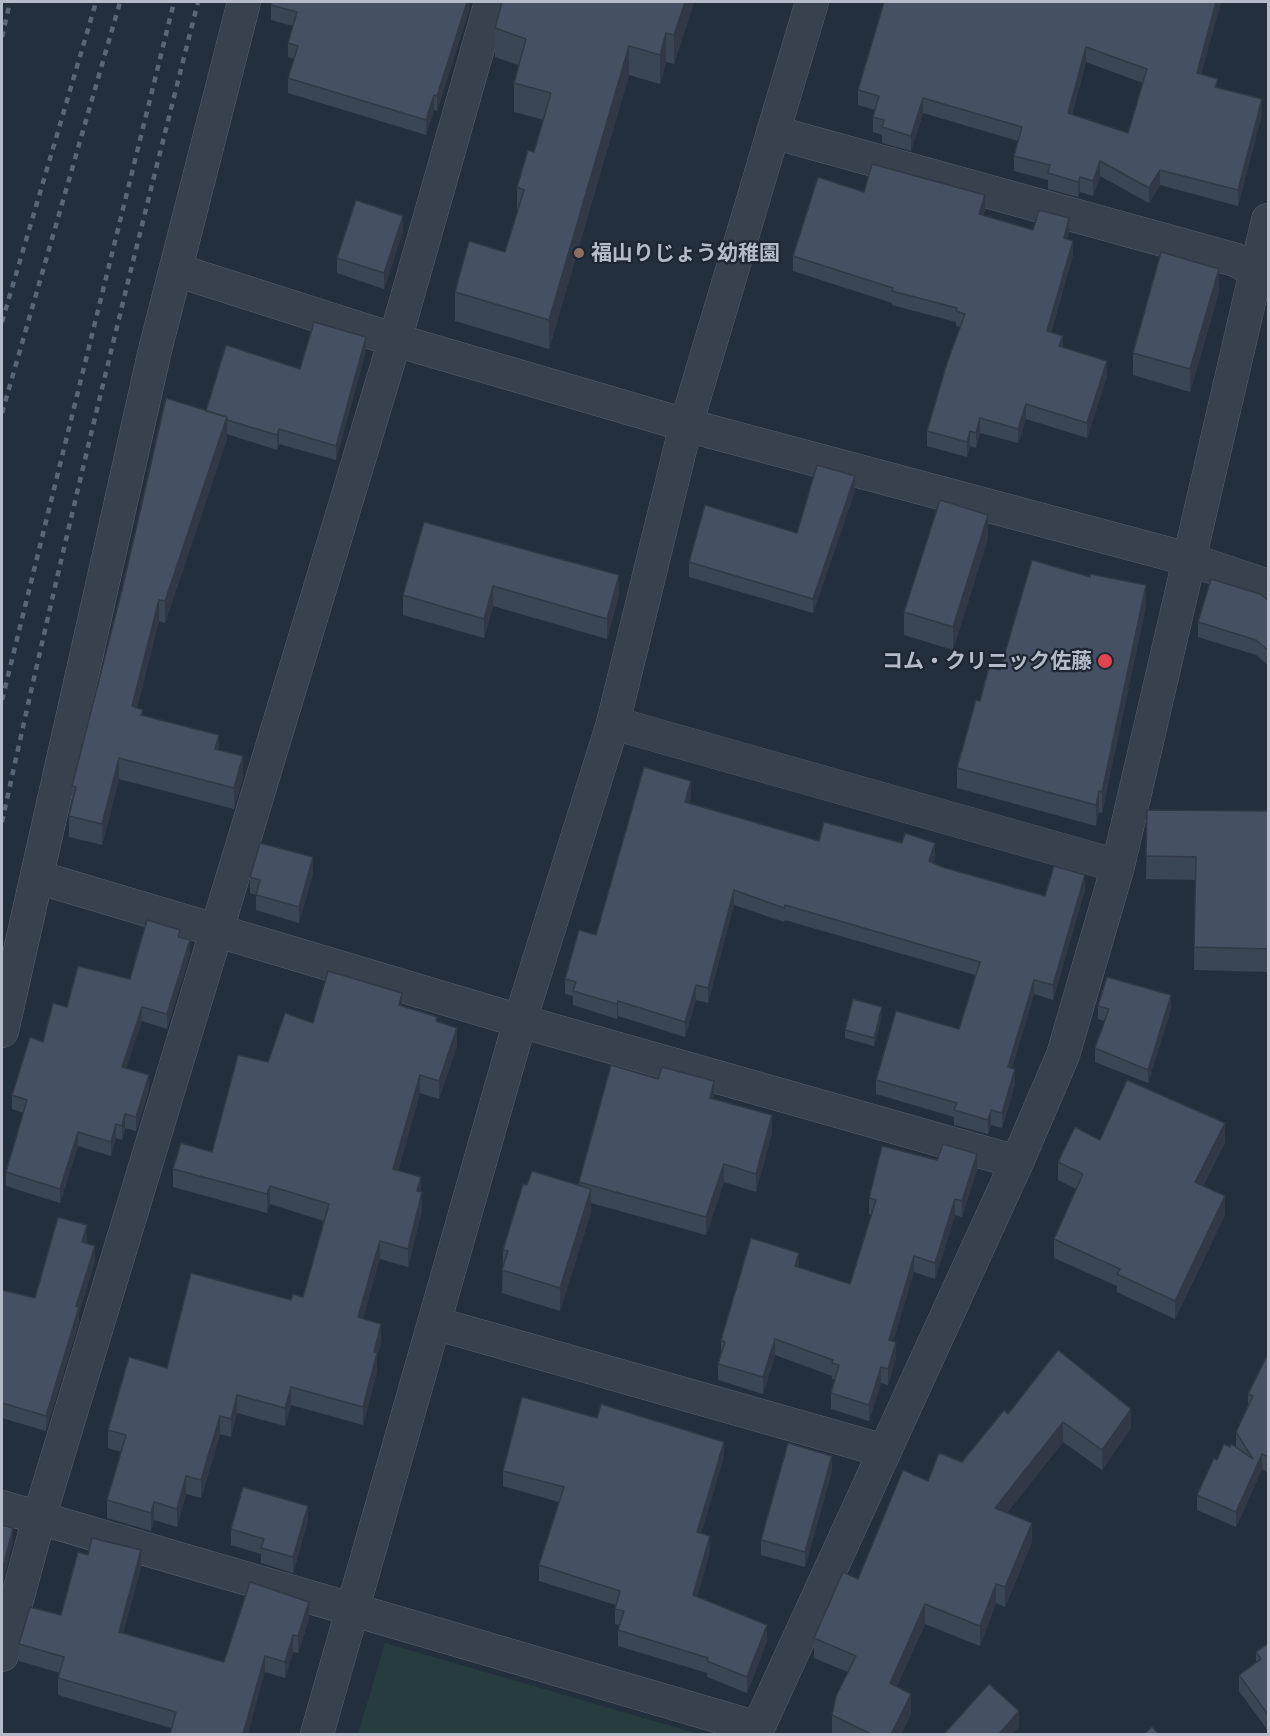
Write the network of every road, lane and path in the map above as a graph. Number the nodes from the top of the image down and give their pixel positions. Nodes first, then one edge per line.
1 (244, 2) edge
2 (491, 2) edge
3 (812, 2) edge
4 (773, 132) junction
5 (1269, 220) edge
6 (176, 270) junction
7 (1255, 271) junction
8 (394, 340) junction
9 (686, 425) junction
10 (1188, 559) junction
11 (1269, 586) edge
12 (613, 723) junction
13 (1118, 866) junction
14 (37, 878) junction
15 (218, 932) junction
16 (520, 1020) junction
17 (2, 1030) edge
18 (1017, 1162) junction
19 (434, 1323) junction
20 (885, 1451) junction
21 (2, 1507) edge
22 (39, 1518) junction
23 (353, 1611) junction
24 (2, 1655) edge
25 (755, 1731) edge
26 (317, 1734) edge

1 - 6 street
2 - 8 street
3 - 4 street
4 - 7 street
4 - 9 street
5 - 7 street
6 - 8 street
6 - 14 street
7 - 10 street
8 - 9 street
8 - 15 street
9 - 10 street
9 - 12 street
10 - 11 street
10 - 13 street
12 - 13 street
12 - 16 street
13 - 18 street
14 - 15 street
14 - 17 street
15 - 16 street
15 - 22 street
16 - 18 street
16 - 19 street
18 - 20 street
19 - 20 street
19 - 23 street
20 - 25 street
21 - 22 street
22 - 23 street
22 - 24 street
23 - 25 street
23 - 26 street

